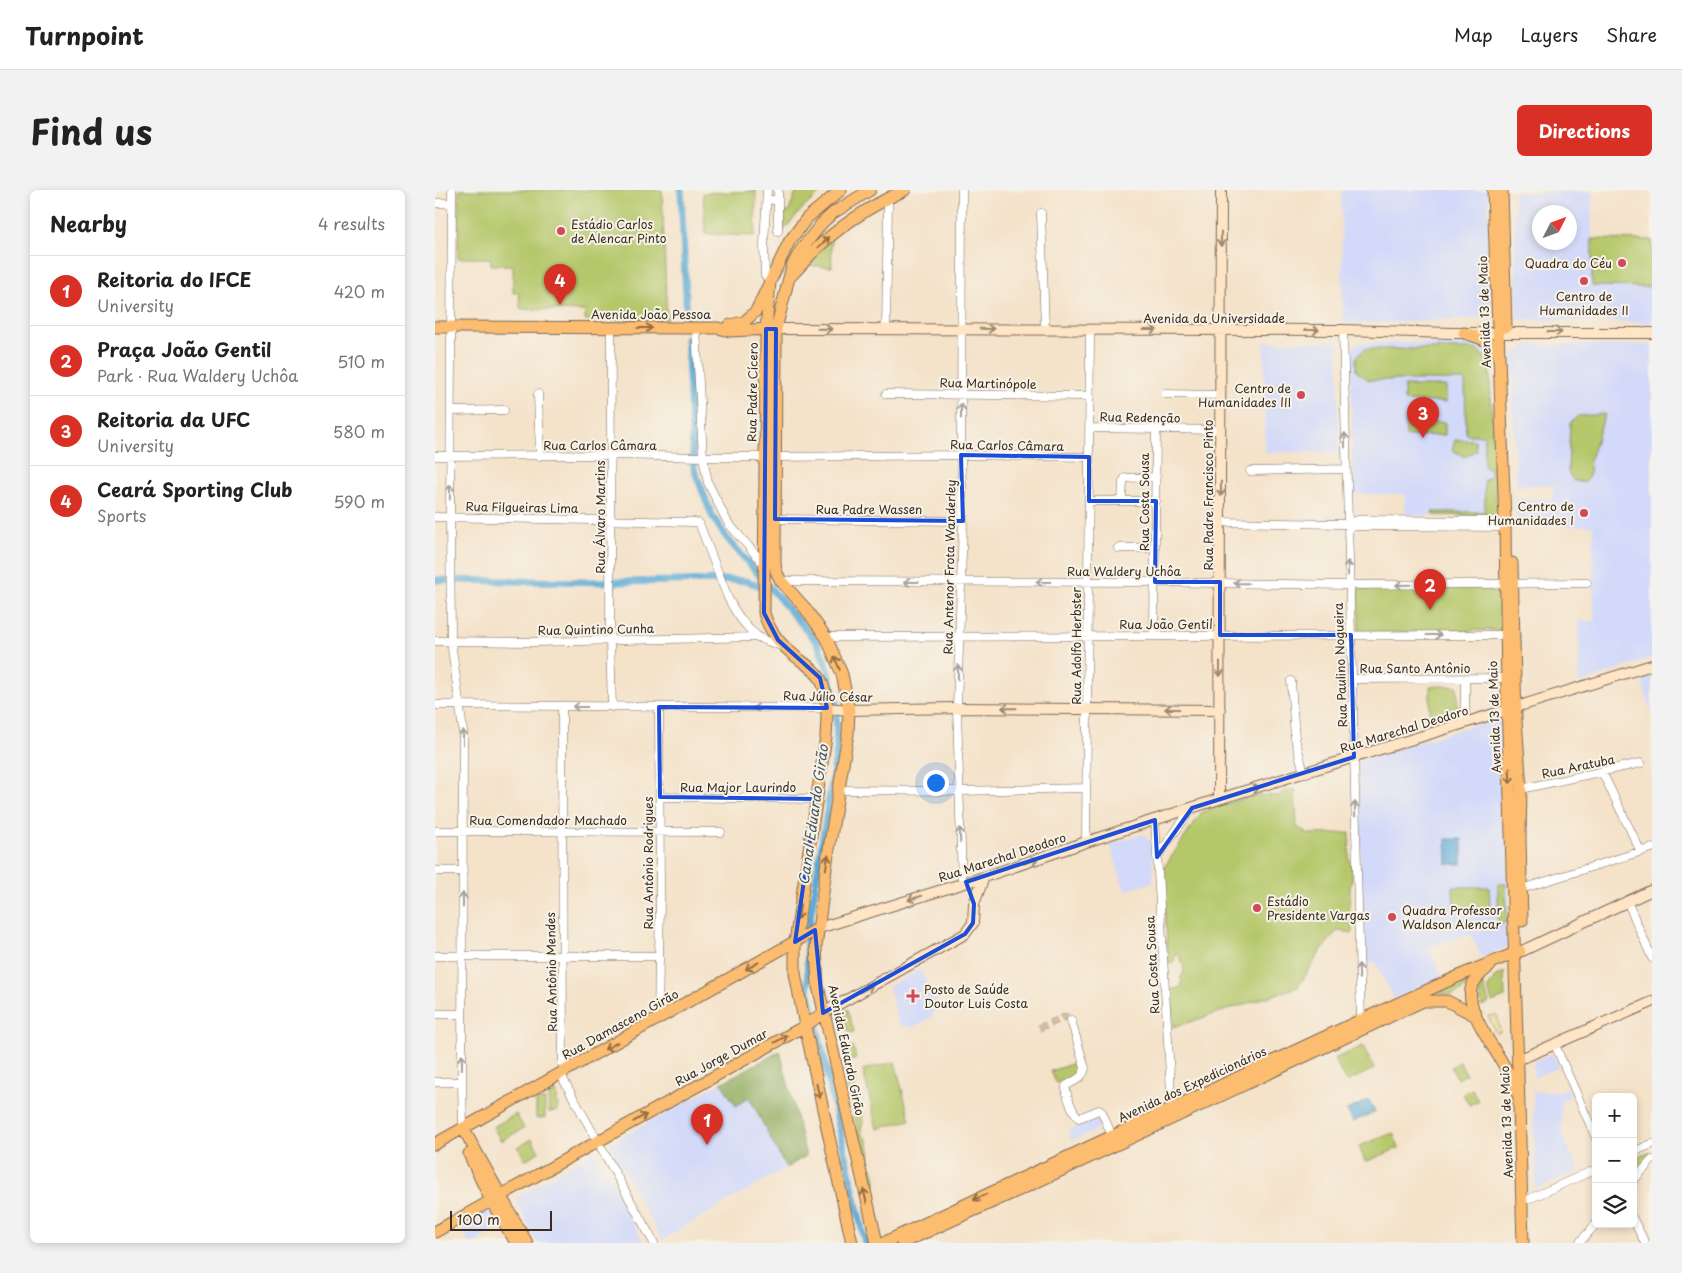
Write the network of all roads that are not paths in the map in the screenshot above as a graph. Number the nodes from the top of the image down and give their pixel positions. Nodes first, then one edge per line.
1 (452, 190) edge
2 (767, 190) edge
3 (778, 190) edge
4 (841, 190) edge
5 (870, 190) edge
6 (905, 190) edge
7 (962, 190) edge
8 (1221, 190) edge
9 (1493, 190) edge
10 (1502, 190) edge
11 (767, 200) junction
12 (778, 200) junction
13 (435, 203) edge
14 (888, 203) dead end
15 (452, 204) junction
16 (1041, 213) dead end
17 (777, 231) dead end
18 (790, 278) junction
19 (770, 282) junction
20 (435, 327) edge
21 (451, 327) junction
22 (611, 328) junction
23 (696, 328) junction
24 (718, 328) junction
25 (962, 328) junction
26 (771, 329) junction
27 (1045, 329) junction
28 (886, 330) junction
29 (1090, 330) junction
30 (1343, 330) junction
31 (1221, 331) junction
32 (1502, 332) junction
33 (1464, 333) junction
34 (1652, 333) edge
35 (1499, 360) junction
36 (539, 394) dead end
37 (886, 394) dead end
38 (961, 394) junction
39 (1165, 394) dead end
40 (1220, 395) junction
41 (1090, 396) junction
42 (504, 410) dead end
43 (451, 411) junction
44 (1090, 428) junction
45 (1156, 429) junction
46 (1221, 430) junction
47 (611, 455) junction
48 (961, 455) junction
49 (435, 456) edge
50 (451, 456) junction
51 (540, 456) junction
52 (701, 457) junction
53 (770, 457) junction
54 (1089, 457) junction
55 (1346, 469) junction
56 (1250, 471) dead end
57 (1156, 478) junction
58 (1089, 501) junction
59 (1122, 501) junction
60 (1156, 501) junction
61 (450, 516) junction
62 (435, 517) edge
63 (775, 519) junction
64 (611, 520) junction
65 (963, 521) junction
66 (1221, 522) junction
67 (1347, 524) junction
68 (1505, 524) junction
69 (1118, 548) dead end
70 (1155, 548) junction
71 (765, 568) junction
72 (781, 581) junction
73 (960, 582) junction
74 (1088, 582) junction
75 (1155, 582) junction
76 (1220, 582) junction
77 (1509, 583) junction
78 (1587, 583) dead end
79 (1349, 585) junction
80 (764, 589) joint
81 (1087, 635) junction
82 (1154, 635) junction
83 (1220, 635) junction
84 (1351, 635) junction
85 (1506, 635) junction
86 (958, 636) junction
87 (758, 637) junction
88 (826, 637) junction
89 (610, 640) junction
90 (435, 642) edge
91 (451, 642) junction
92 (785, 648) junction
93 (1652, 665) edge
94 (1507, 678) junction
95 (1352, 679) junction
96 (1465, 679) junction
97 (1291, 681) dead end
98 (435, 706) edge
99 (461, 706) junction
100 (562, 707) junction
101 (612, 707) junction
102 (659, 707) junction
103 (829, 708) junction
104 (957, 708) junction
105 (1087, 709) junction
106 (1512, 709) junction
107 (846, 710) junction
108 (1220, 710) junction
109 (1465, 722) junction
110 (1354, 757) junction
111 (1641, 763) dead end
112 (1602, 772) junction
113 (1303, 773) junction
114 (1086, 788) junction
115 (839, 790) junction
116 (1521, 790) junction
117 (959, 791) junction
118 (660, 797) junction
119 (816, 798) junction
120 (1219, 799) junction
121 (1192, 808) junction
122 (1155, 820) junction
123 (435, 831) edge
124 (463, 831) junction
125 (561, 831) junction
126 (660, 832) junction
127 (721, 832) dead end
128 (1085, 842) junction
129 (1652, 848) edge
130 (1641, 852) junction
131 (1157, 857) junction
132 (435, 871) edge
133 (463, 871) junction
134 (985, 877) junction
135 (962, 884) junction
136 (1521, 889) junction
137 (1652, 890) edge
138 (1627, 901) junction
139 (974, 904) junction
140 (807, 935) junction
141 (1519, 952) junction
142 (435, 956) edge
143 (463, 956) junction
144 (562, 956) junction
145 (659, 956) junction
146 (1652, 958) edge
147 (1495, 961) junction
148 (1652, 1002) edge
149 (435, 1014) edge
150 (462, 1014) junction
151 (1476, 1016) junction
152 (658, 1019) junction
153 (814, 1019) junction
154 (1071, 1020) dead end
155 (1361, 1025) junction
156 (1555, 1045) junction
157 (1522, 1059) junction
158 (1505, 1068) junction
159 (563, 1072) junction
160 (435, 1082) edge
161 (462, 1082) junction
162 (1519, 1098) junction
163 (1172, 1108) junction
164 (1592, 1129) edge
165 (461, 1130) junction
166 (1112, 1136) junction
167 (597, 1142) junction
168 (435, 1144) edge
169 (1652, 1144) edge
170 (1637, 1150) edge
171 (1652, 1160) edge
172 (1592, 1172) edge
173 (1637, 1177) edge
174 (1026, 1182) junction
175 (496, 1198) junction
176 (1529, 1199) junction
177 (1592, 1228) edge
178 (1637, 1228) edge
179 (435, 1232) edge
180 (1652, 1240) edge
181 (516, 1243) edge
182 (527, 1243) edge
183 (654, 1243) edge
184 (853, 1243) edge
185 (877, 1243) edge
186 (883, 1243) edge
187 (902, 1243) edge
188 (1523, 1243) edge
189 (1531, 1243) edge
190 (1579, 1243) edge
191 (1644, 1243) edge

1 - 15 street
2 - 11 street, Rua Padre Cícero
3 - 12 street
4 - 19 main road
5 - 18 main road, Rua Padre Cícero
18 -> 6 main road
7 - 25 street, Rua Antenor Frota Wanderley
8 -> 31 street, Rua Padre Francisco Pinto
9 - 32 main road, Avenida 13 de Maio
10 - 32 main road, Avenida 13 de Maio
11 - 12 street
11 - 19 street, Rua Padre Cícero
12 - 17 street
13 - 15 street
14 - 28 street
15 - 21 street
16 - 27 street
18 - 26 main road, Rua Padre Cícero
19 - 24 main road
19 - 26 main road, Rua Padre Cícero
20 - 21 main road, Avenida João Pessoa
21 - 22 main road, Avenida João Pessoa
21 - 43 street
22 -> 23 main road, Avenida João Pessoa
22 - 47 street, Rua Álvaro Martins
23 - 24 main road, Avenida João Pessoa
23 - 52 street
24 - 26 main road, Avenida João Pessoa
25 -> 27 street, Avenida da Universidade
25 - 28 street, Avenida da Universidade
25 - 38 street, Rua Antenor Frota Wanderley
26 -> 28 street, Avenida da Universidade
26 - 53 main road, Rua Padre Cícero
27 - 29 street, Avenida da Universidade
29 -> 31 street, Avenida da Universidade
29 - 41 street, Rua Adolfo Herbster
31 -> 30 street, Avenida da Universidade
30 - 33 street, Avenida da Universidade
55 -> 30 street, Rua Paulino Nogueira
31 - 40 street, Rua Padre Francisco Pinto
32 - 33 street, Avenida da Universidade
32 -> 34 street, Avenida da Universidade
32 - 35 main road, Avenida 13 de Maio
32 - 77 main road, Avenida 13 de Maio
33 - 35 main road
35 - 68 main road, Avenida 13 de Maio
36 - 51 street
37 - 38 street, Rua Martinópole
38 - 41 street, Rua Martinópole
48 -> 38 street, Rua Antenor Frota Wanderley
39 - 40 street
40 - 46 street, Rua Padre Francisco Pinto
41 - 44 street, Rua Adolfo Herbster
42 - 43 street
43 - 50 street
44 - 45 street, Rua Redenção
44 - 54 street, Rua Adolfo Herbster
45 - 46 street, Rua Redenção
45 - 57 street, Rua Costa Sousa
46 -> 66 street, Rua Padre Francisco Pinto
47 - 51 street, Rua Carlos Câmara
47 - 52 street, Rua Carlos Câmara
47 - 64 street, Rua Álvaro Martins
48 - 53 street, Rua Carlos Câmara
48 - 54 street, Rua Carlos Câmara
48 - 65 street, Rua Antenor Frota Wanderley
49 - 50 street, Rua Carlos Câmara
50 - 51 street, Rua Carlos Câmara
61 -> 50 street
52 - 53 street, Rua Carlos Câmara
52 - 71 street
53 - 63 main road, Rua Padre Cícero
53 - 71 main road, Rua Padre Cícero
54 - 58 street, Rua Adolfo Herbster
55 - 56 street
55 - 67 street, Rua Paulino Nogueira
57 - 59 street
57 - 60 street, Rua Costa Sousa
58 - 59 street
58 - 74 street, Rua Adolfo Herbster
59 - 60 street
60 - 70 street, Rua Costa Sousa
61 - 62 street, Rua Filgueiras Lima
61 - 64 street, Rua Filgueiras Lima
61 - 91 street
63 - 65 street, Rua Padre Wassen
63 - 72 main road, Rua Padre Cícero
64 - 87 street, Rua Filgueiras Lima
64 - 89 street, Rua Álvaro Martins
65 - 73 street, Rua Antenor Frota Wanderley
66 - 67 street
66 - 76 street, Rua Padre Francisco Pinto
67 - 68 street
79 -> 67 street, Rua Paulino Nogueira
68 - 77 main road, Avenida 13 de Maio
69 - 70 street
70 - 75 street, Rua Costa Sousa
71 - 80 main road, Rua Padre Cícero
73 -> 72 street, Rua Waldery Uchôa
72 - 88 main road, Avenida Eduardo Girão
74 -> 73 street, Rua Waldery Uchôa
73 - 86 street, Rua Antenor Frota Wanderley
74 - 75 street, Rua Waldery Uchôa
74 - 81 street, Rua Adolfo Herbster
75 - 76 street, Rua Waldery Uchôa
75 - 82 street, Rua Costa Sousa
79 -> 76 street, Rua Waldery Uchôa
76 - 83 street, Rua Padre Francisco Pinto
77 - 78 street, Rua Waldery Uchôa
77 -> 79 street, Rua Waldery Uchôa
77 - 85 main road, Avenida 13 de Maio
77 - 106 main road, Avenida 13 de Maio
79 - 84 street, Rua Paulino Nogueira
80 - 92 main road, Avenida Eduardo Girão
81 - 82 street, Rua João Gentil
81 - 86 street, Rua João Gentil
81 - 105 street, Rua Adolfo Herbster
82 - 83 street, Rua João Gentil
83 - 84 street, Rua João Gentil
83 -> 108 street, Rua Padre Francisco Pinto
84 -> 85 street, Rua João Gentil
84 - 95 street, Rua Paulino Nogueira
85 - 94 main road, Avenida 13 de Maio
86 - 88 street, Rua João Gentil
104 -> 86 street, Rua Antenor Frota Wanderley
87 - 89 street, Rua Quintino Cunha
87 - 92 street
107 -> 88 main road, Avenida Eduardo Girão
89 - 91 street, Rua Quintino Cunha
89 - 101 street, Rua Álvaro Martins
90 - 91 street, Rua Quintino Cunha
91 - 99 street
92 - 103 main road, Avenida Eduardo Girão
93 - 106 street, Rua Marechal Deodoro
94 - 96 street, Rua Santo Antônio
94 - 106 main road, Avenida 13 de Maio
95 - 96 street, Rua Santo Antônio
95 - 110 street, Rua Paulino Nogueira
96 - 109 street
97 - 113 street
98 - 99 street, Rua Júlio César
99 - 100 street, Rua Júlio César
124 -> 99 street
101 -> 100 street, Rua Júlio César
100 - 125 street, Rua Antônio Mendes
101 - 102 street, Rua Júlio César
103 -> 102 street, Rua Júlio César
102 - 118 street, Rua Antônio Rodrigues
103 - 107 street, Rua Júlio César
103 - 119 main road, Avenida Eduardo Girão
105 -> 104 street, Rua Júlio César
104 - 107 street, Rua Júlio César
104 - 117 street, Rua Antenor Frota Wanderley
108 -> 105 street, Rua Júlio César
105 - 114 street, Rua Adolfo Herbster
106 - 109 street, Rua Marechal Deodoro
106 - 116 main road, Avenida 13 de Maio
106 -> 141 main road, Avenida 13 de Maio
107 - 115 main road, Avenida Eduardo Girão
108 - 120 street, Rua Padre Francisco Pinto
109 - 110 street, Rua Marechal Deodoro
110 - 113 street, Rua Marechal Deodoro
155 -> 110 street, Rua Paulino Nogueira
111 - 112 street, Rua Aratuba
112 - 116 street, Rua Aratuba
112 - 130 street
120 -> 113 street, Rua Marechal Deodoro
114 - 117 street
114 - 128 street, Rua Adolfo Herbster
115 - 117 street
140 -> 115 main road, Avenida Eduardo Girão
116 - 136 main road, Avenida 13 de Maio
135 -> 117 street, Rua Antenor Frota Wanderley
118 - 119 street, Rua Major Laurindo
118 - 126 street, Rua Antônio Rodrigues
119 -> 140 main road, Avenida Eduardo Girão
120 - 121 street, Rua Marechal Deodoro
121 - 122 street, Rua Marechal Deodoro
121 - 131 street
122 - 128 street, Rua Marechal Deodoro
122 - 131 street, Rua Costa Sousa
123 - 124 street, Rua Comendador Machado
124 - 125 street, Rua Comendador Machado
124 - 133 street
125 - 126 street, Rua Comendador Machado
125 - 144 street, Rua Antônio Mendes
126 - 127 street, Rua Comendador Machado
126 - 145 street, Rua Antônio Rodrigues
134 -> 128 street, Rua Marechal Deodoro
129 - 130 street
130 - 136 street
131 - 163 street, Rua Costa Sousa
132 - 133 street
143 -> 133 street
134 - 135 street, Rua Marechal Deodoro
134 - 139 street, Rua Jorge Dumar
135 - 139 street
135 -> 140 street, Rua Marechal Deodoro
136 - 141 main road, Avenida 13 de Maio
137 - 138 street
138 - 141 street
138 - 146 street
153 -> 139 street, Rua Jorge Dumar
140 -> 152 main road, Rua Damasceno Girão
140 - 153 main road, Avenida Eduardo Girão
140 - 153 main road, Avenida Eduardo Girão
141 - 147 main road, Avenida dos Expedicionários
141 - 157 main road, Avenida 13 de Maio
142 - 143 street
143 - 144 street
143 - 150 street
144 - 145 street
144 - 159 street, Rua Antônio Mendes
145 - 152 street, Rua Antônio Rodrigues
147 - 151 main road
147 - 155 main road, Avenida dos Expedicionários
148 - 156 street
149 - 150 street
161 -> 150 street
151 - 155 main road, Avenida dos Expedicionários
151 - 158 main road
152 -> 159 main road, Rua Damasceno Girão
167 -> 153 main road, Rua Jorge Dumar
153 -> 184 main road, Avenida Eduardo Girão
185 -> 153 main road, Avenida Eduardo Girão
154 - 166 street
155 - 163 main road, Avenida dos Expedicionários
155 - 174 main road, Avenida dos Expedicionários
156 - 157 street
156 - 164 street
157 - 158 main road
157 - 162 main road, Avenida 13 de Maio
157 - 176 main road, Avenida 13 de Maio
158 - 162 main road
159 - 165 main road, Rua Damasceno Girão
159 - 167 street, Rua Antônio Mendes
160 - 161 street
161 - 165 street
162 - 188 main road, Avenida 13 de Maio
163 - 166 main road, Avenida dos Expedicionários
165 - 168 main road, Rua Damasceno Girão
165 - 175 main road
166 - 174 main road, Avenida dos Expedicionários
167 - 175 main road, Rua Jorge Dumar
167 - 183 street, Rua Antônio Mendes
169 - 170 street
171 - 173 street
172 - 176 street
174 -> 186 main road, Avenida dos Expedicionários
174 - 187 main road, Avenida dos Expedicionários
175 - 179 main road, Rua Jorge Dumar
175 - 181 main road
175 - 182 main road
176 - 189 main road, Avenida 13 de Maio
177 - 190 street
178 - 191 street
180 - 191 street

